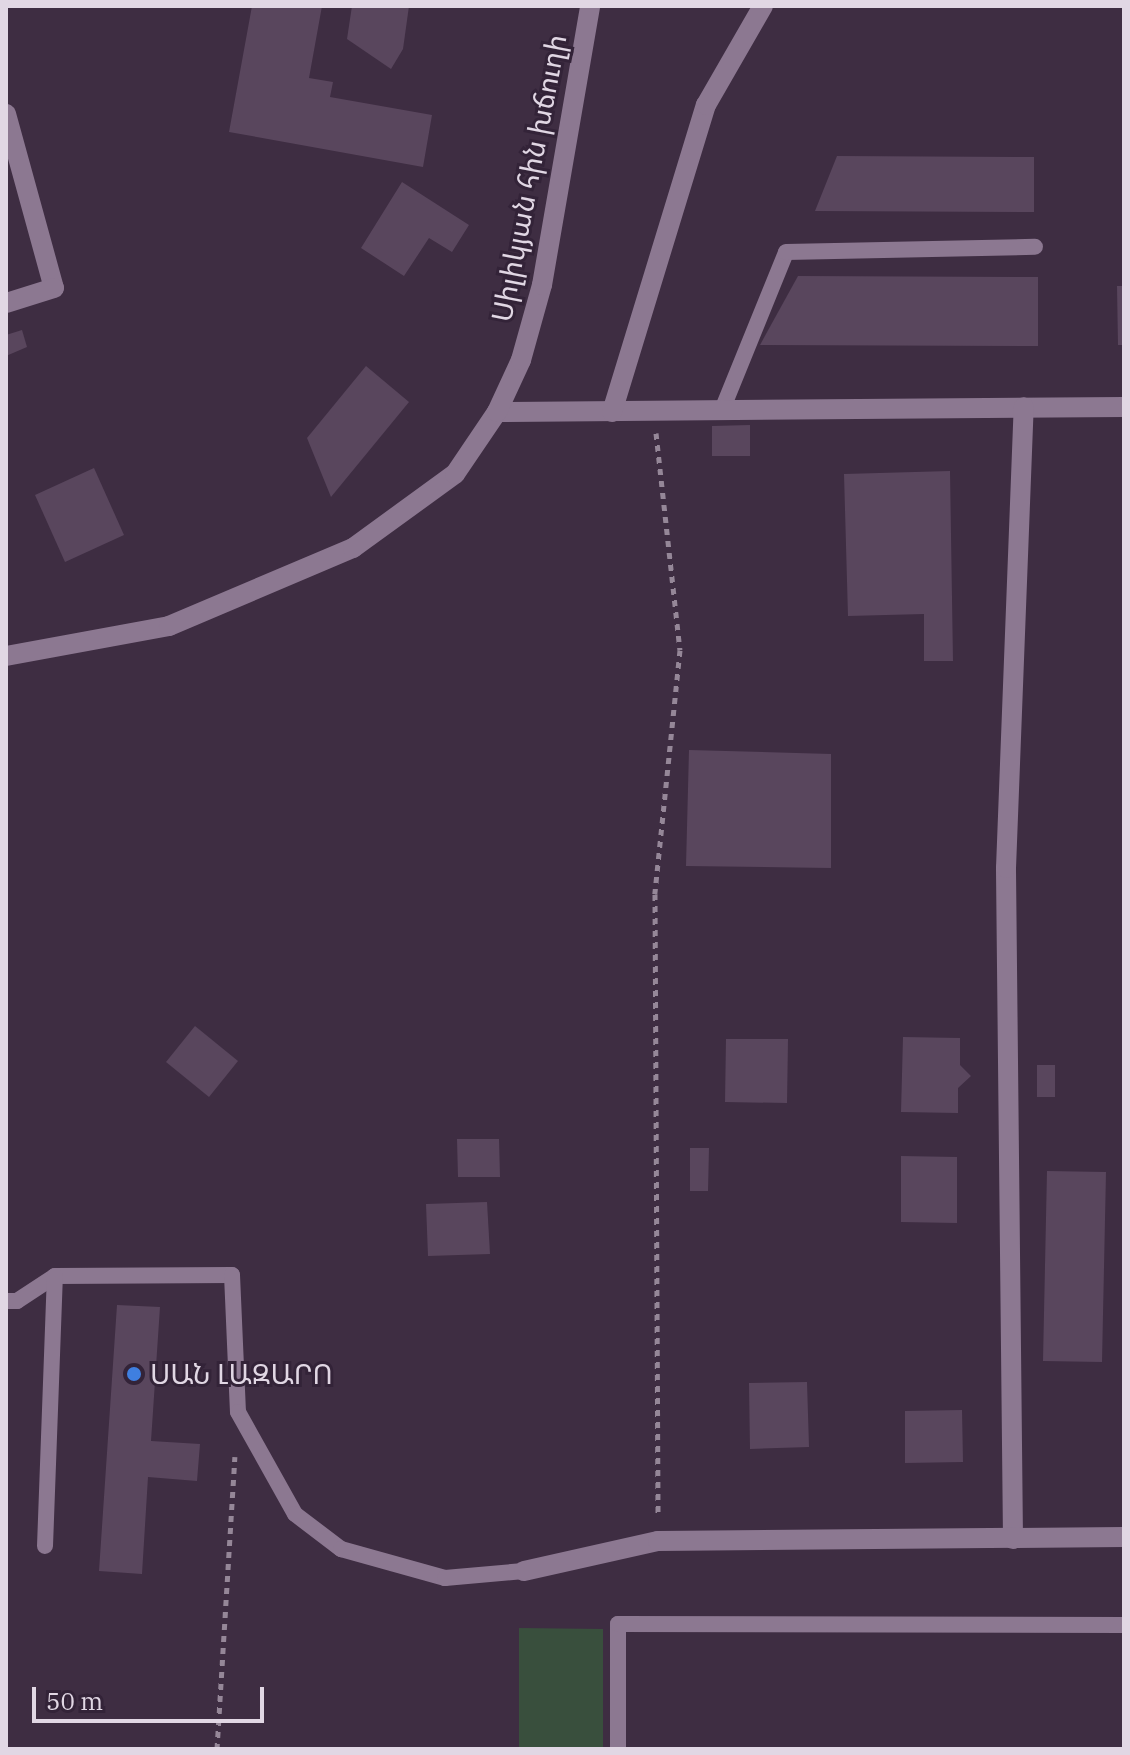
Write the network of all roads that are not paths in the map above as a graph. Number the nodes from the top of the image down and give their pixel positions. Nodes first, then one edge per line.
1 (590, 6) edge
2 (763, 6) edge
3 (6, 114) edge
4 (1035, 247) dead end
5 (6, 303) edge
6 (1024, 407) junction
7 (1124, 407) edge
8 (722, 410) junction
9 (497, 412) junction
10 (612, 412) junction
11 (6, 656) edge
12 (55, 1276) junction
13 (6, 1301) edge
14 (1124, 1537) edge
15 (1013, 1539) junction
16 (45, 1546) dead end
17 (524, 1571) joint
18 (1124, 1625) edge
19 (618, 1749) edge

1 - 9 street, Սիլիկյան հին խճուղի
2 - 10 street
3 - 5 street
4 - 8 lane
6 - 7 street
6 - 8 street
6 - 15 street
8 - 10 street
9 - 10 street
9 - 11 street, Սիլիկյան հին խճուղի
12 - 13 lane
12 - 16 lane
12 - 17 lane
14 - 15 street
15 - 17 street
18 - 19 lane

